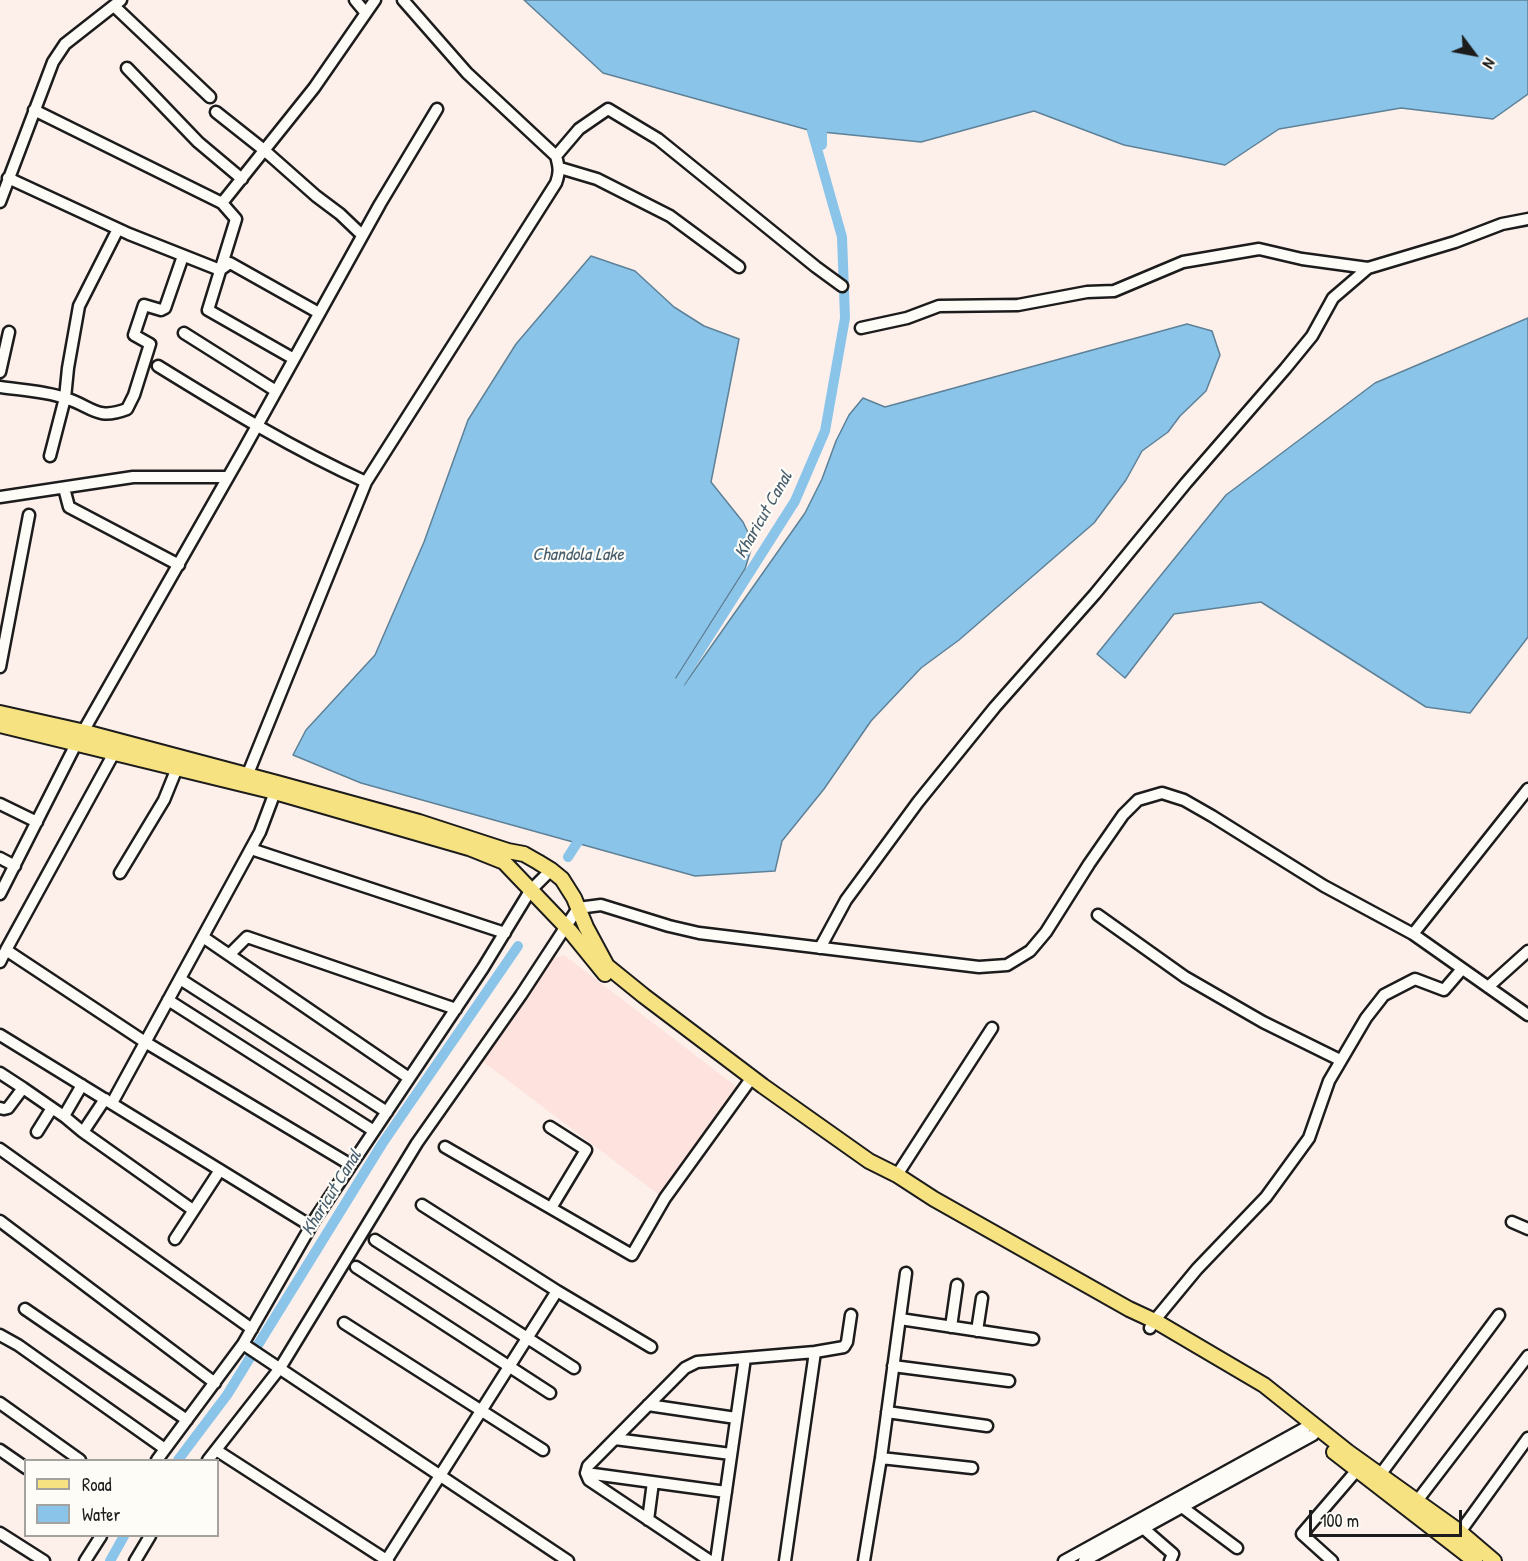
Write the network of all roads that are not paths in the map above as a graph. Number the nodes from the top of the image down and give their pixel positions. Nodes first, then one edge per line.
1 (355, 0) edge
2 (375, 0) edge
3 (403, 0) edge
4 (118, 3) edge
5 (365, 12) junction
6 (127, 68) dead end
7 (210, 97) dead end
8 (437, 109) dead end
9 (34, 110) junction
10 (216, 112) dead end
11 (264, 150) junction
12 (556, 156) junction
13 (560, 168) junction
14 (8, 178) junction
15 (242, 179) junction
16 (0, 202) edge
17 (222, 203) junction
18 (1528, 219) edge
19 (118, 229) junction
20 (362, 235) junction
21 (183, 256) junction
22 (739, 267) dead end
23 (1368, 268) junction
24 (220, 270) junction
25 (842, 286) dead end
26 (319, 313) junction
27 (861, 328) dead end
28 (9, 332) dead end
29 (184, 333) dead end
30 (294, 359) junction
31 (158, 366) dead end
32 (0, 372) edge
33 (0, 387) edge
34 (276, 391) junction
35 (65, 398) junction
36 (257, 427) junction
37 (50, 456) dead end
38 (228, 477) junction
39 (366, 482) junction
40 (64, 488) junction
41 (0, 497) edge
42 (29, 515) dead end
43 (179, 565) junction
44 (0, 667) edge
45 (0, 713) edge
46 (0, 725) edge
47 (81, 738) junction
48 (114, 753) junction
49 (177, 768) junction
50 (245, 780) junction
51 (1528, 789) edge
52 (275, 792) junction
53 (0, 804) edge
54 (37, 822) junction
55 (251, 849) junction
56 (0, 858) edge
57 (15, 866) junction
58 (551, 870) junction
59 (120, 873) dead end
60 (530, 891) junction
61 (0, 894) edge
62 (578, 908) junction
63 (1098, 915) dead end
64 (566, 926) junction
65 (505, 933) junction
66 (1413, 934) junction
67 (203, 937) junction
68 (820, 948) junction
69 (6, 950) junction
70 (1528, 951) edge
71 (229, 955) junction
72 (0, 962) edge
73 (1462, 969) junction
74 (180, 979) junction
75 (1488, 987) junction
76 (168, 1000) junction
77 (456, 1009) junction
78 (1528, 1015) edge
79 (992, 1028) dead end
80 (0, 1035) edge
81 (145, 1042) junction
82 (1340, 1060) junction
83 (0, 1073) edge
84 (409, 1078) junction
85 (748, 1083) junction
86 (82, 1085) junction
87 (23, 1088) junction
88 (108, 1101) junction
89 (0, 1108) edge
90 (52, 1108) junction
91 (387, 1112) junction
92 (64, 1116) junction
93 (550, 1127) dead end
94 (374, 1131) junction
95 (37, 1132) dead end
96 (83, 1132) junction
97 (446, 1148) dead end
98 (0, 1149) edge
99 (351, 1165) junction
100 (220, 1170) junction
101 (897, 1175) junction
102 (422, 1205) dead end
103 (551, 1208) junction
104 (193, 1210) junction
105 (0, 1221) edge
106 (1512, 1222) dead end
107 (311, 1226) junction
108 (1528, 1229) edge
109 (175, 1239) dead end
110 (375, 1240) dead end
111 (356, 1267) dead end
112 (906, 1273) dead end
113 (957, 1285) dead end
114 (557, 1291) junction
115 (982, 1298) dead end
116 (25, 1309) dead end
117 (851, 1315) dead end
118 (1499, 1315) dead end
119 (900, 1319) junction
120 (344, 1323) dead end
121 (1152, 1324) junction
122 (951, 1327) junction
123 (252, 1329) junction
124 (977, 1331) junction
125 (0, 1335) edge
126 (527, 1338) junction
127 (1033, 1339) dead end
128 (243, 1344) junction
129 (651, 1347) dead end
130 (815, 1352) junction
131 (1528, 1356) edge
132 (745, 1358) junction
133 (509, 1366) junction
134 (893, 1366) junction
135 (280, 1368) junction
136 (574, 1368) dead end
137 (1009, 1382) dead end
138 (215, 1383) junction
139 (550, 1393) dead end
140 (0, 1403) edge
141 (648, 1405) junction
142 (481, 1412) junction
143 (887, 1412) junction
144 (736, 1418) junction
145 (187, 1420) junction
146 (987, 1426) dead end
147 (1312, 1428) junction
148 (615, 1439) junction
149 (1527, 1442) edge
150 (165, 1449) junction
151 (0, 1450) edge
152 (216, 1450) junction
153 (543, 1450) dead end
154 (731, 1454) junction
155 (881, 1458) junction
156 (78, 1459) edge
157 (158, 1459) edge
158 (209, 1459) edge
159 (24, 1467) edge
160 (972, 1468) dead end
161 (1357, 1470) junction
162 (586, 1473) junction
163 (1380, 1475) junction
164 (440, 1476) junction
165 (653, 1482) junction
166 (726, 1492) junction
167 (1417, 1501) junction
168 (1182, 1507) junction
169 (648, 1520) junction
170 (1143, 1528) junction
171 (1460, 1532) junction
172 (0, 1533) edge
173 (100, 1537) edge
174 (149, 1537) edge
175 (1237, 1548) dead end
176 (44, 1561) edge
177 (85, 1561) edge
178 (135, 1561) edge
179 (387, 1561) edge
180 (568, 1561) edge
181 (710, 1561) edge
182 (716, 1561) edge
183 (785, 1561) edge
184 (864, 1561) edge
185 (1064, 1561) edge
186 (1084, 1561) edge
187 (1170, 1561) edge
188 (1332, 1561) edge
189 (1475, 1561) edge
190 (1494, 1561) edge

1 - 5 street
2 - 5 street
3 - 12 street
4 - 7 street
4 - 9 street
5 - 11 street
6 - 15 street
8 - 20 street
9 - 14 street
9 - 17 street
10 - 11 street
11 - 15 street
11 - 20 street
12 - 13 street
12 - 25 street
13 - 22 street
13 - 39 street
14 - 16 street
14 - 19 street
15 - 17 street
17 - 24 street
18 - 23 street
19 - 21 street
19 - 35 street
20 - 26 street
21 - 24 street
21 - 35 street
23 - 27 street
23 - 68 street
24 - 26 street
24 - 30 street
26 - 30 street
28 - 32 street
29 - 34 street
30 - 34 street
31 - 36 street
33 - 35 street
34 - 36 street
35 - 37 street
36 - 38 street
36 - 39 street
38 - 40 street
38 - 43 street
39 - 50 street
40 - 41 street
40 - 43 street
42 - 44 street
43 - 47 street
45 - 47 main road
46 - 47 main road
47 - 48 main road
47 - 50 main road
47 - 54 street
48 - 49 main road
48 - 69 street
49 - 50 main road
49 - 59 street
50 - 52 main road
50 - 58 main road
51 - 66 street
52 - 55 street
52 - 60 main road
53 - 54 street
54 - 57 street
55 - 65 street
55 - 67 street
56 - 57 street
57 - 61 street
58 - 60 street
58 - 62 main road
60 - 64 main road
60 - 65 street
62 - 64 street
62 - 68 street
62 - 101 main road
63 - 82 street
64 - 85 main road
64 - 135 street
65 - 77 street
66 - 68 street
66 - 73 street
67 - 71 street
67 - 74 street
69 - 72 street
69 - 81 street
70 - 75 street
71 - 77 street
71 - 84 street
73 - 75 street
73 - 82 street
74 - 76 street
74 - 91 street
75 - 78 street
76 - 81 street
76 - 94 street
77 - 84 street
79 - 101 street
80 - 86 street
81 - 88 street
81 - 99 street
82 - 121 street
83 - 87 street
84 - 91 street
85 - 103 street
85 - 121 main road
86 - 88 street
86 - 92 street
87 - 89 street
87 - 90 street
88 - 96 street
88 - 100 street
90 - 92 street
90 - 95 street
91 - 94 street
92 - 96 street
93 - 103 street
94 - 99 street
96 - 104 street
97 - 103 street
98 - 123 street
99 - 107 street
100 - 104 street
100 - 107 street
101 - 121 main road
102 - 114 street
104 - 109 street
105 - 138 street
106 - 108 street
107 - 123 street
110 - 126 street
111 - 133 street
112 - 119 street
113 - 122 street
114 - 126 street
114 - 129 street
115 - 124 street
116 - 145 street
117 - 130 street
118 - 163 street
119 - 122 street
119 - 134 street
120 - 142 street
121 - 147 main road
122 - 124 street
123 - 128 street
124 - 127 street
125 - 150 street
126 - 133 street
126 - 136 street
128 - 135 street
128 - 138 street
130 - 132 street
130 - 183 street
131 - 167 street
132 - 141 street
132 - 144 street
133 - 139 street
133 - 142 street
134 - 137 street
134 - 143 street
135 - 152 street
135 - 164 street
138 - 145 street
140 - 156 street
141 - 144 street
141 - 148 street
142 - 153 street
142 - 164 street
143 - 146 street
143 - 155 street
144 - 154 street
145 - 150 street
147 - 161 main road
147 - 163 main road
147 - 168 street
147 - 185 street
148 - 154 street
148 - 162 street
149 - 171 street
150 - 157 street
151 - 159 street
152 - 158 street
152 - 179 street
154 - 166 street
155 - 160 street
155 - 184 street
161 - 188 street
161 - 189 main road
162 - 165 street
162 - 169 street
163 - 167 main road
164 - 179 street
164 - 180 street
165 - 166 street
165 - 169 street
166 - 182 street
167 - 171 main road
168 - 170 street
168 - 175 street
169 - 181 street
170 - 186 street
170 - 187 street
171 - 190 main road
172 - 176 street
173 - 177 street
174 - 178 street

